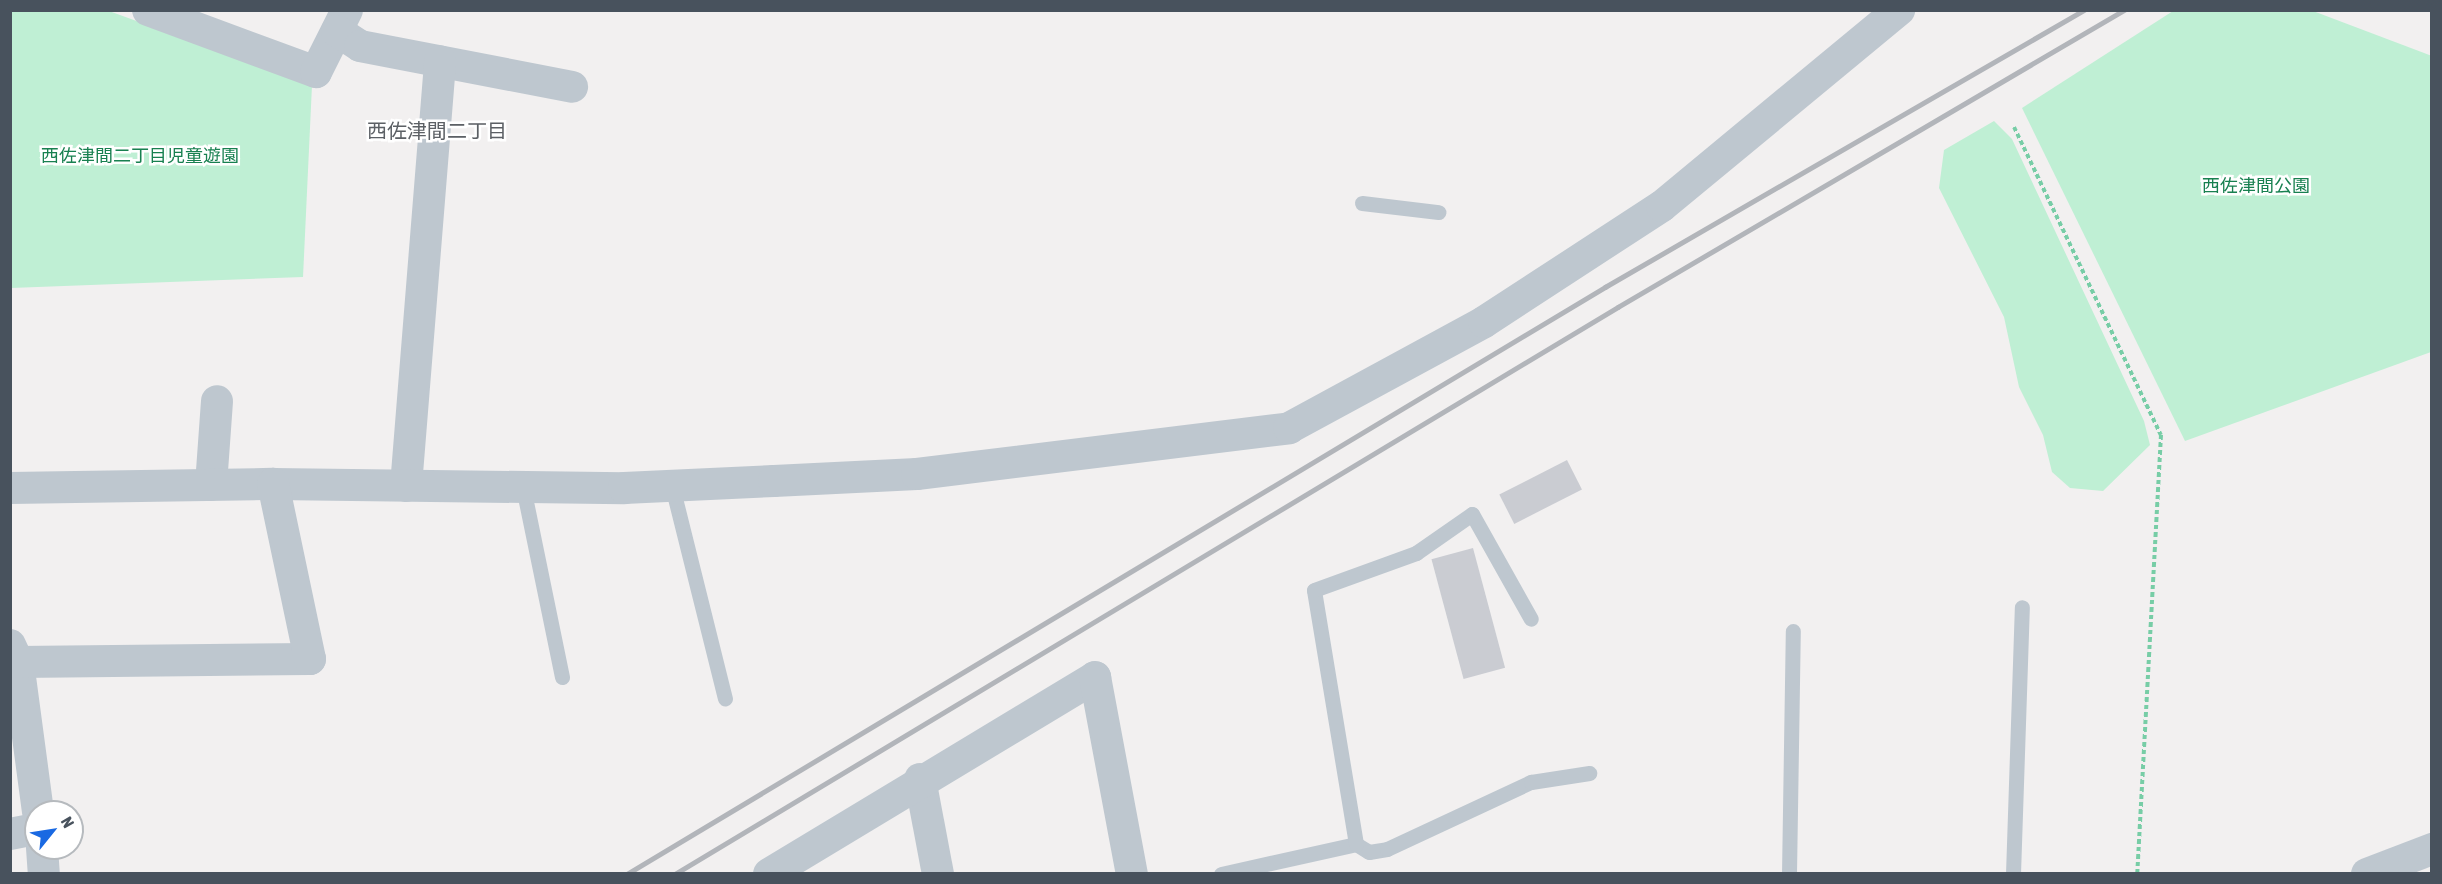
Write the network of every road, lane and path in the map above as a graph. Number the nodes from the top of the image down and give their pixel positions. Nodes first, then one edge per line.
1 (1899, 10) edge
2 (149, 11) edge
3 (342, 21) edge
4 (440, 61) junction
5 (572, 87) dead end
6 (2014, 127) dead end
7 (1362, 203) dead end
8 (1438, 212) dead end
9 (217, 401) dead end
10 (273, 484) junction
11 (211, 485) junction
12 (406, 486) junction
13 (672, 486) junction
14 (523, 487) junction
15 (10, 488) edge
16 (2022, 607) dead end
17 (1532, 619) dead end
18 (1793, 631) dead end
19 (15, 672) edge
20 (562, 677) dead end
21 (724, 698) dead end
22 (1589, 773) dead end
23 (920, 779) junction
24 (36, 800) edge
25 (1356, 844) junction
26 (2432, 849) edge
27 (769, 873) edge
28 (938, 873) edge
29 (1132, 873) edge
30 (1221, 873) edge
31 (1789, 873) edge
32 (2013, 873) edge
33 (2137, 873) edge
34 (2367, 873) edge

1 - 13 street
2 - 3 street
3 - 4 street
4 - 5 street
4 - 12 street
6 - 33 path
7 - 8 lane
9 - 11 street
10 - 11 street
10 - 12 street
10 - 19 street
11 - 15 street
12 - 14 street
13 - 14 street
13 - 21 lane
14 - 20 lane
16 - 32 lane
17 - 25 lane
18 - 31 lane
19 - 24 street
22 - 25 lane
23 - 27 street
23 - 28 street
23 - 29 street
25 - 30 lane
26 - 34 street

